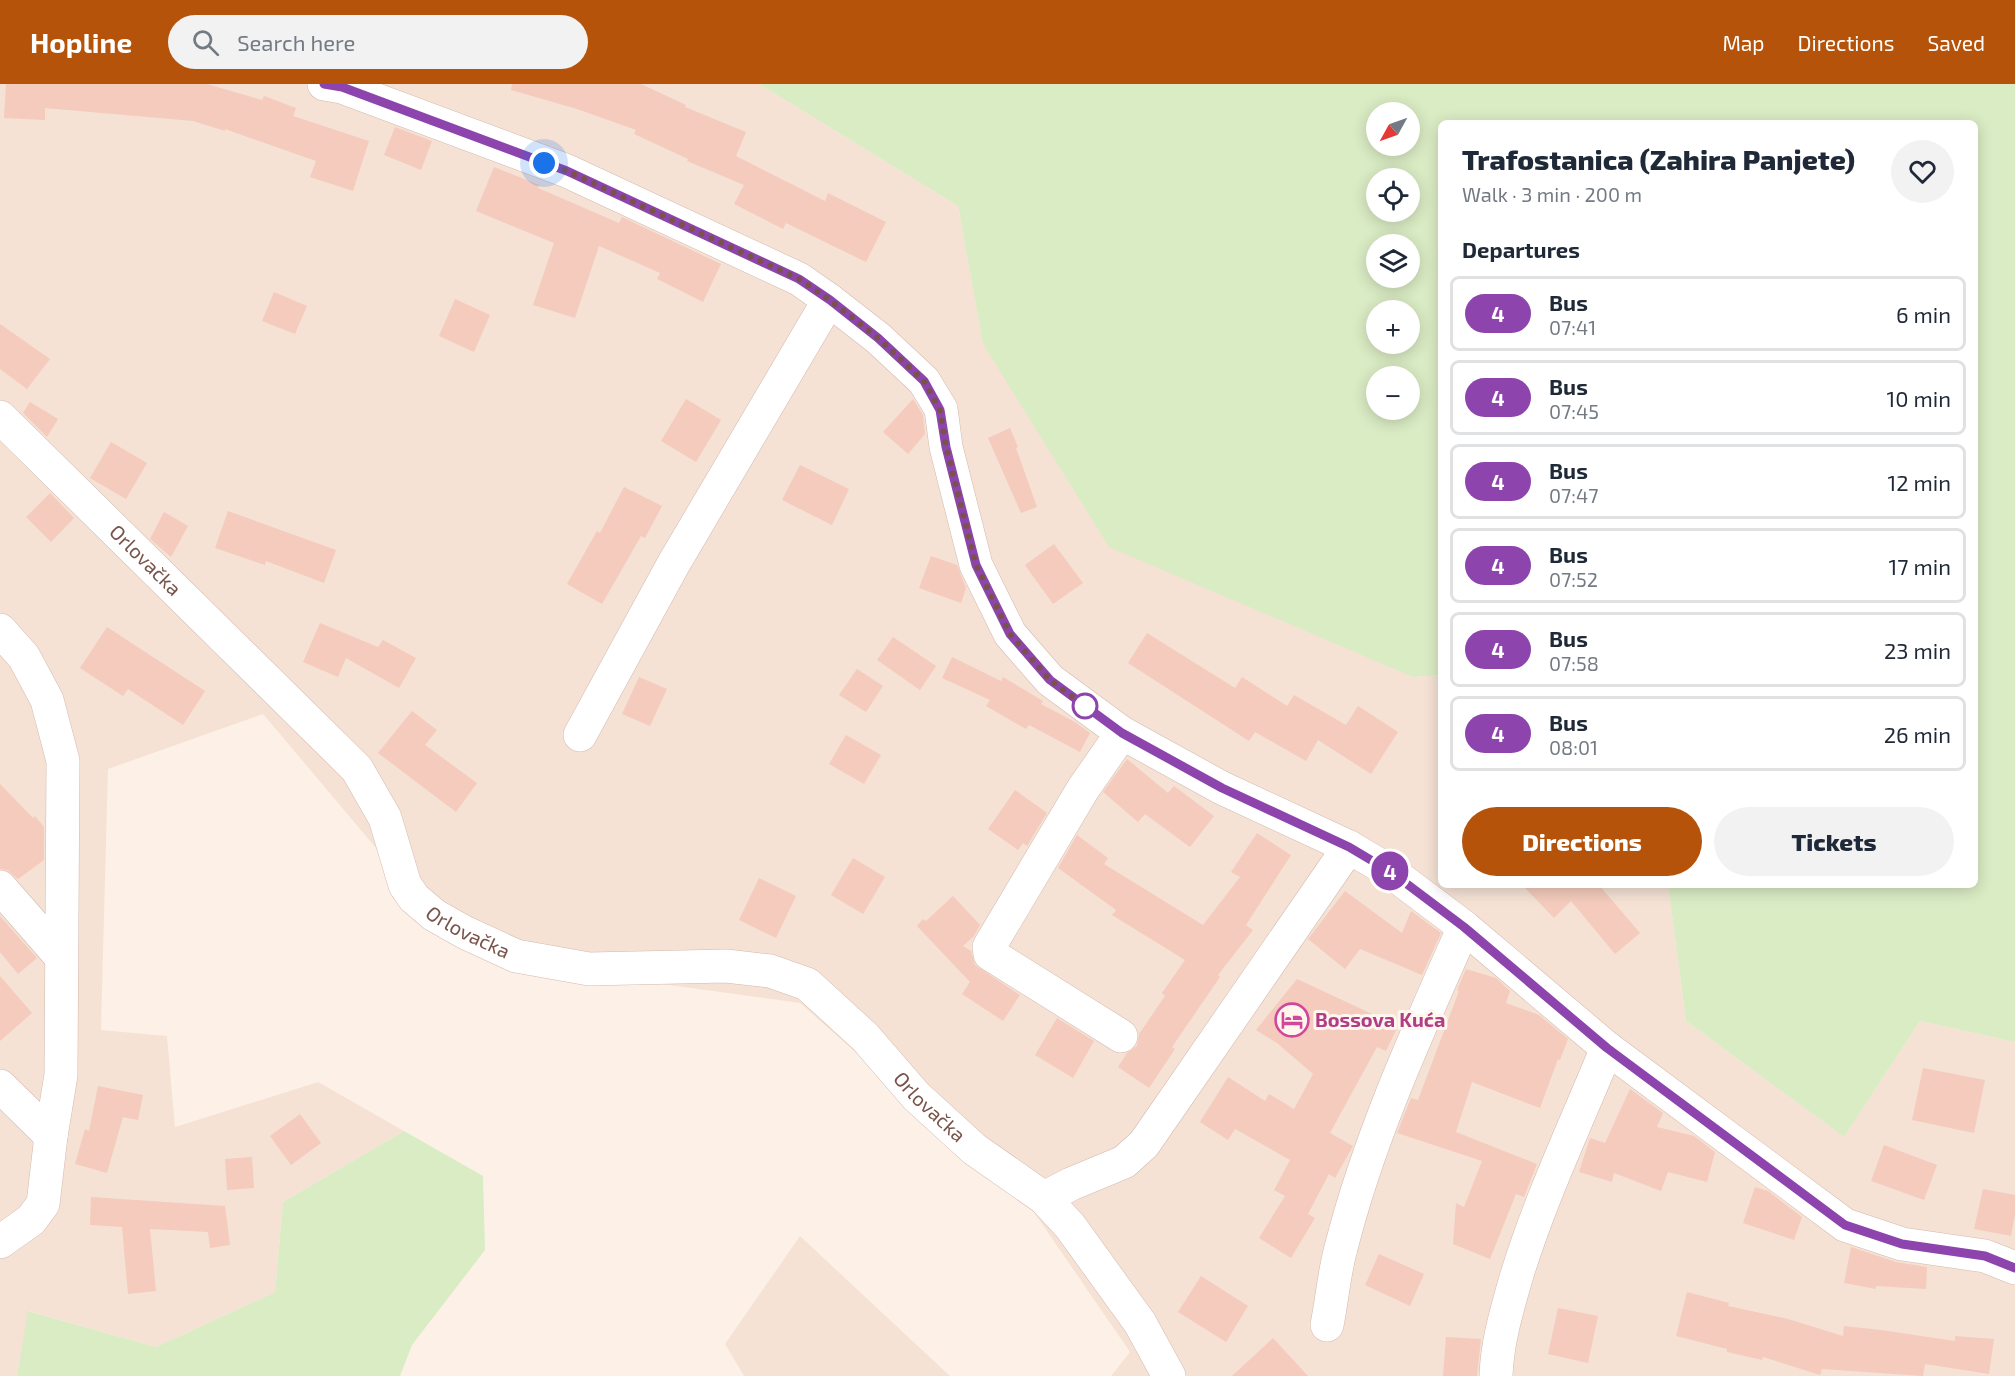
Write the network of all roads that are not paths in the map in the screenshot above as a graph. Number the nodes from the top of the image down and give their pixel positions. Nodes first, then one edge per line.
1 (324, 84) edge
2 (830, 300) junction
3 (0, 417) edge
4 (0, 630) edge
5 (1122, 733) junction
6 (580, 735) dead end
7 (1349, 847) junction
8 (0, 887) edge
9 (1464, 927) junction
10 (61, 957) junction
11 (1121, 1036) dead end
12 (1607, 1048) junction
13 (0, 1086) edge
14 (11, 1110) edge
15 (51, 1136) junction
16 (1044, 1198) junction
17 (0, 1242) edge
18 (2015, 1268) edge
19 (1327, 1325) dead end
20 (1169, 1376) edge
21 (1496, 1376) edge

1 - 2 street
2 - 5 street
2 - 6 street
3 - 16 street, Orlovačka
4 - 10 street
5 - 7 street
5 - 11 street
7 - 9 street
7 - 16 street
8 - 10 street
9 - 12 street
9 - 19 street
10 - 15 street
12 - 18 street
12 - 21 street
13 - 14 street
14 - 15 street
15 - 17 street
16 - 20 street, Orlovačka

